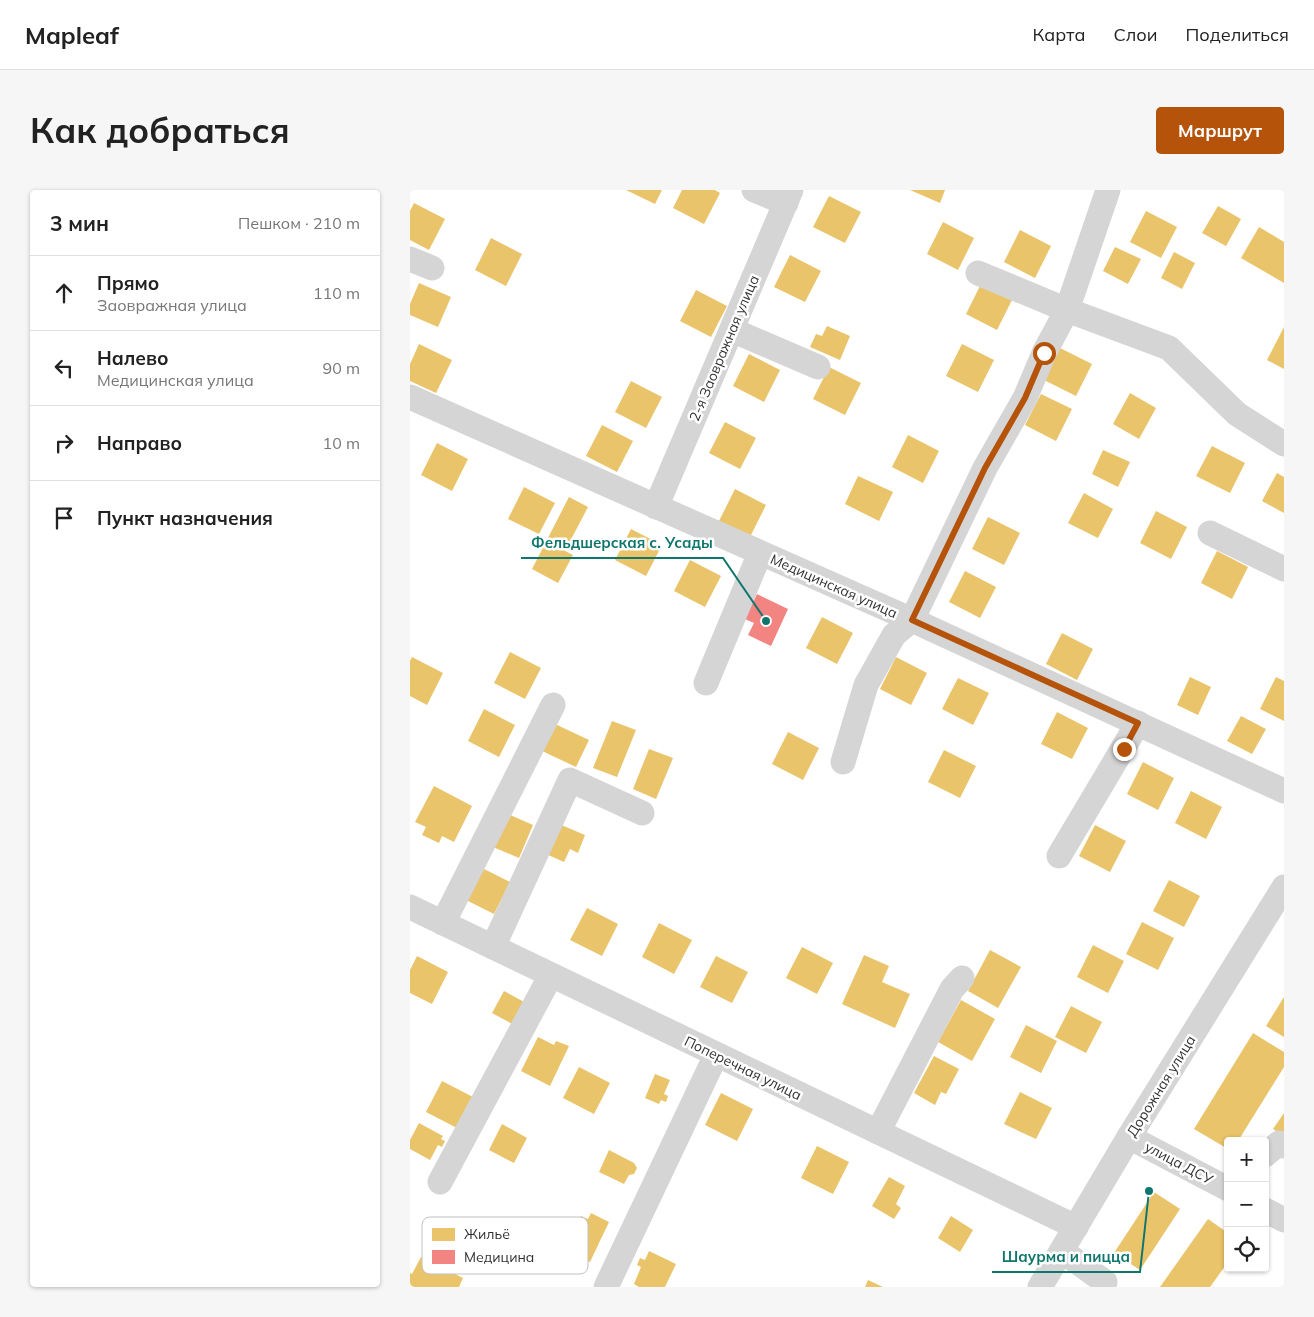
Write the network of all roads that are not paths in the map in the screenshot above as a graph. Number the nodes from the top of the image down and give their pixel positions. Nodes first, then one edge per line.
1 (754, 190) edge
2 (1108, 190) edge
3 (789, 197) edge
4 (978, 272) dead end
5 (1067, 310) junction
6 (732, 330) junction
7 (818, 367) dead end
8 (410, 397) edge
9 (1284, 444) edge
10 (656, 507) junction
11 (1210, 533) dead end
12 (760, 553) junction
13 (1284, 569) edge
14 (912, 620) junction
15 (706, 683) dead end
16 (553, 705) dead end
17 (1138, 723) junction
18 (843, 762) dead end
19 (1284, 791) edge
20 (642, 813) dead end
21 (1060, 856) dead end
22 (1284, 887) edge
23 (410, 907) edge
24 (443, 923) junction
25 (493, 947) junction
26 (551, 975) junction
27 (962, 978) dead end
28 (716, 1055) junction
29 (878, 1132) junction
30 (1130, 1136) junction
31 (1284, 1146) edge
32 (1269, 1152) edge
33 (440, 1182) dead end
34 (1224, 1187) edge
35 (1269, 1212) edge
36 (1284, 1220) edge
37 (1076, 1227) junction
38 (1062, 1251) junction
39 (606, 1287) edge
40 (1040, 1287) edge
41 (1102, 1287) edge

1 - 3 street
2 - 5 street
3 - 6 street, 2-я Заовражная улица
4 - 5 street
5 - 9 street
5 - 14 street
6 - 7 street
6 - 10 street, 2-я Заовражная улица
8 - 10 street, Медицинская улица
10 - 12 street, Медицинская улица
11 - 13 street
12 - 14 street, Медицинская улица
12 - 15 street
14 - 17 street, Медицинская улица
14 - 18 street
16 - 24 street
17 - 19 street, Медицинская улица
17 - 21 street
20 - 25 street
22 - 30 street, Дорожная улица
23 - 24 street, Поперечная улица
24 - 25 street, Поперечная улица
25 - 26 street, Поперечная улица
26 - 28 street, Поперечная улица
26 - 33 street
27 - 29 street
28 - 29 street, Поперечная улица
28 - 39 street
29 - 37 street, Поперечная улица
30 - 34 street, улица ДСУ
30 - 37 street, Дорожная улица
31 - 32 street
35 - 36 street
37 - 38 street, Дорожная улица
38 - 40 street, Дорожная улица
38 - 41 street

